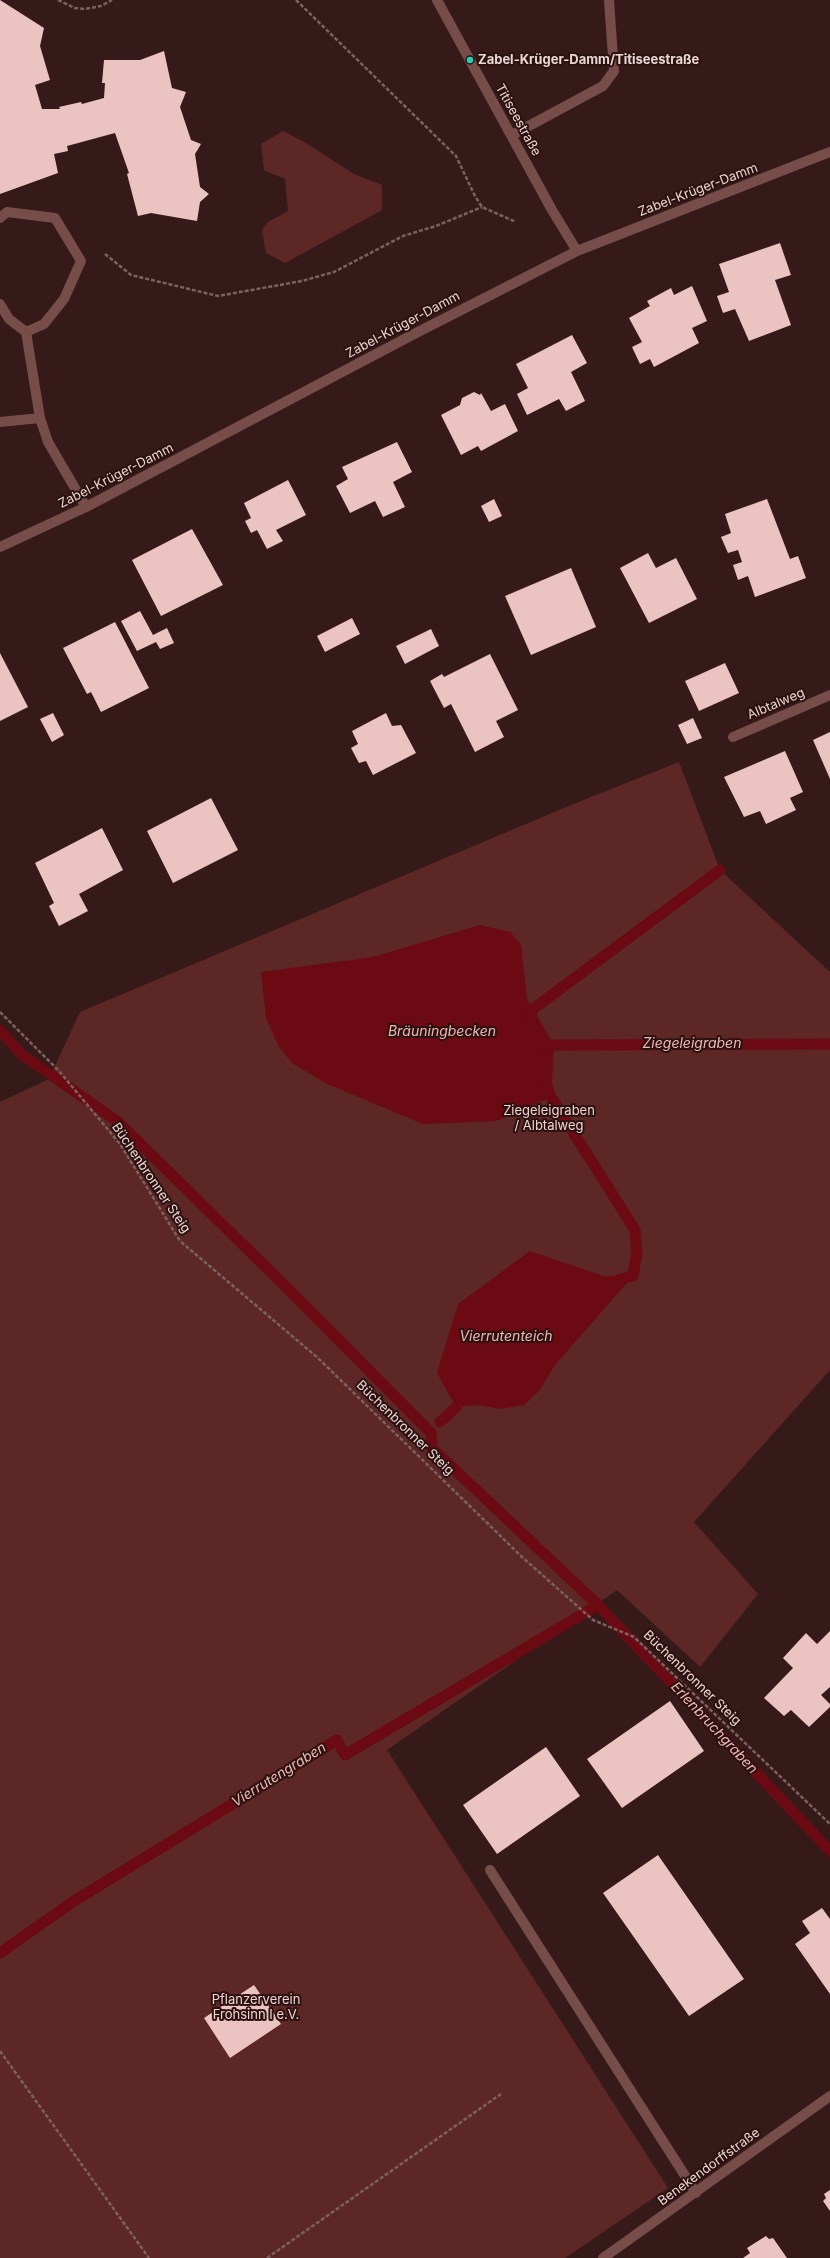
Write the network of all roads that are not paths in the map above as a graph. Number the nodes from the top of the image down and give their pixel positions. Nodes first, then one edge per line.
1 (437, 0) edge
2 (609, 0) edge
3 (512, 135) junction
4 (830, 152) edge
5 (0, 218) edge
6 (577, 251) junction
7 (0, 304) edge
8 (26, 332) junction
9 (40, 418) junction
10 (0, 422) edge
11 (86, 507) junction
12 (0, 547) edge
13 (830, 695) edge
14 (733, 736) dead end
15 (490, 1870) dead end
16 (830, 2096) edge
17 (696, 2193) junction
18 (603, 2258) edge

1 - 3 street, Titiseestraße
2 - 3 street
3 - 6 street, Titiseestraße
4 - 6 street, Zabel-Krüger-Damm
5 - 8 street
6 - 11 street, Zabel-Krüger-Damm
7 - 8 street
8 - 9 street
9 - 10 street
9 - 11 street
11 - 12 street, Zabel-Krüger-Damm
13 - 14 street, Albtalweg
15 - 17 street
16 - 17 street, Benekendorffstraße
17 - 18 street, Benekendorffstraße

